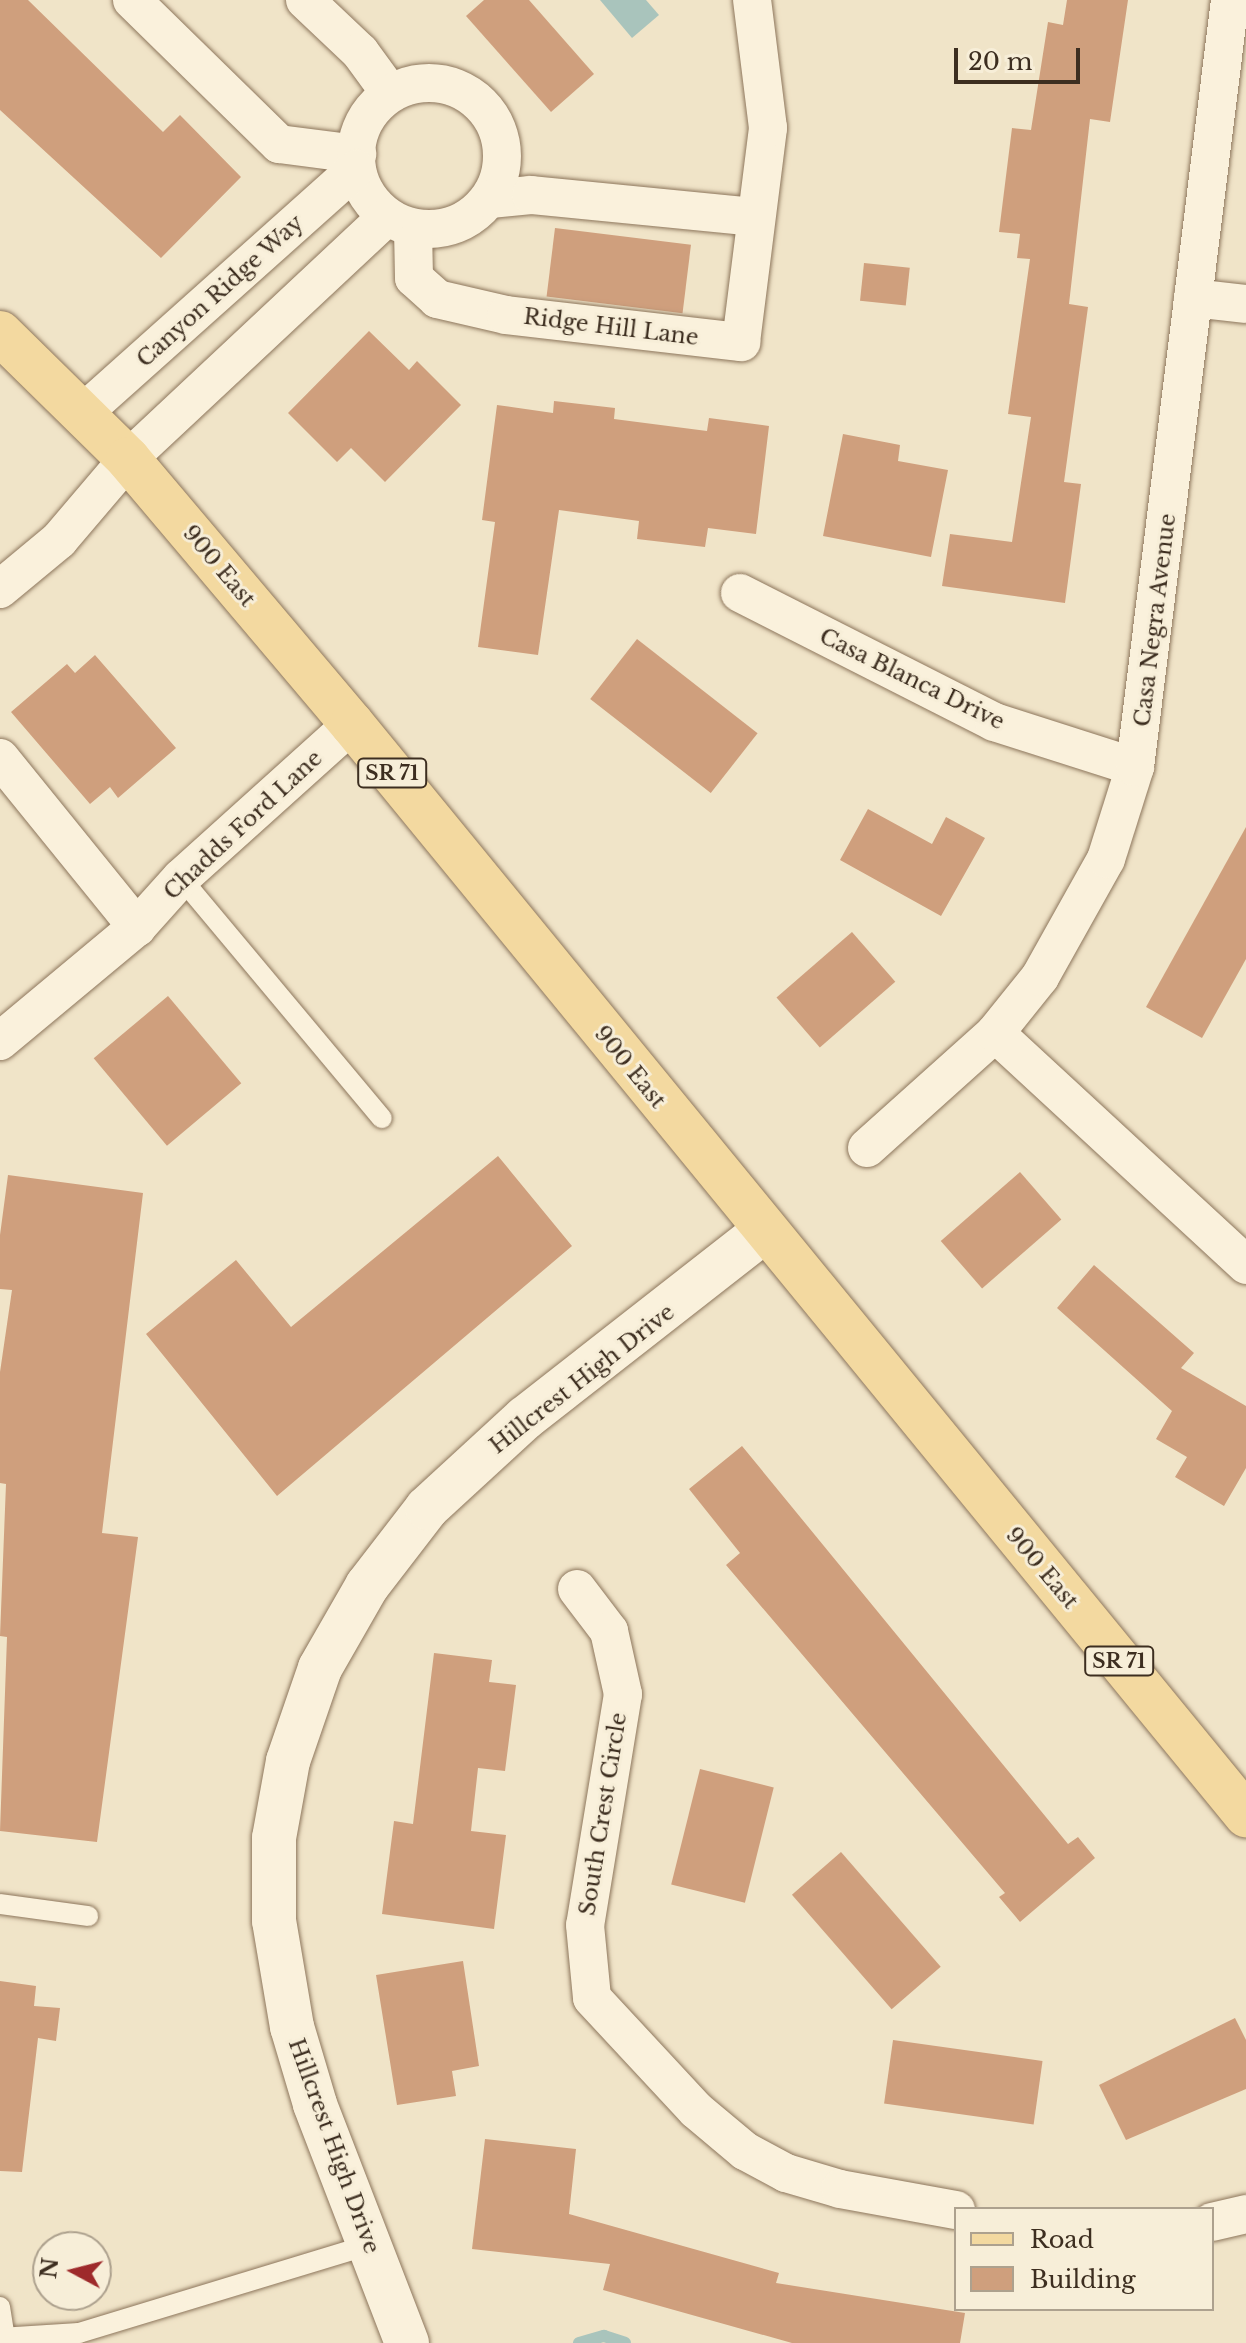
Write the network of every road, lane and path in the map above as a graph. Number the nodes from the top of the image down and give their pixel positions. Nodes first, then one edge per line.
1 (132, 0) edge
2 (305, 0) edge
3 (752, 0) edge
4 (1230, 0) edge
5 (390, 93) junction
6 (356, 161) junction
7 (490, 199) junction
8 (755, 217) junction
9 (400, 223) junction
10 (1193, 298) junction
11 (1246, 304) edge
12 (0, 333) edge
13 (84, 412) junction
14 (128, 459) junction
15 (0, 589) edge
16 (740, 593) dead end
17 (352, 724) junction
18 (0, 758) edge
19 (1135, 767) junction
20 (181, 878) junction
21 (137, 927) junction
22 (995, 1033) junction
23 (0, 1041) edge
24 (382, 1118) dead end
25 (867, 1148) dead end
26 (764, 1231) junction
27 (1246, 1265) edge
28 (577, 1589) dead end
29 (1246, 1815) edge
30 (0, 1904) edge
31 (88, 1916) dead end
32 (954, 2210) edge
33 (1246, 2214) edge
34 (1214, 2222) edge
35 (369, 2245) junction
36 (0, 2307) edge
37 (2, 2338) edge
38 (407, 2343) edge

1 - 6 street
2 - 5 street
3 - 8 street, Ridge Hill Lane
4 - 10 street, Casa Negra Avenue
5 - 6 street
5 - 7 street
6 - 9 street
6 - 13 street, Canyon Ridge Way
7 - 8 street
7 - 9 street
8 - 9 street, Ridge Hill Lane
9 - 14 street
10 - 11 street
10 - 19 street, Casa Negra Avenue
12 - 13 main road, 900 East / SR 71
13 - 14 main road, 900 East / SR 71
14 - 15 street
14 - 17 main road, 900 East / SR 71
16 - 19 street, Casa Blanca Drive
17 - 20 street, Chadds Ford Lane
17 - 26 main road, 900 East / SR 71
18 - 21 street
19 - 22 street, Casa Negra Avenue
20 - 21 street, Chadds Ford Lane
20 - 24 lane
21 - 23 street, Chadds Ford Lane
22 - 25 street, Casa Negra Avenue
22 - 27 street
26 - 29 main road, 900 East / SR 71
26 - 35 street, Hillcrest High Drive
28 - 32 street, South Crest Circle
30 - 31 lane
33 - 34 street
35 - 37 lane
35 - 38 street, Hillcrest High Drive
36 - 37 lane

